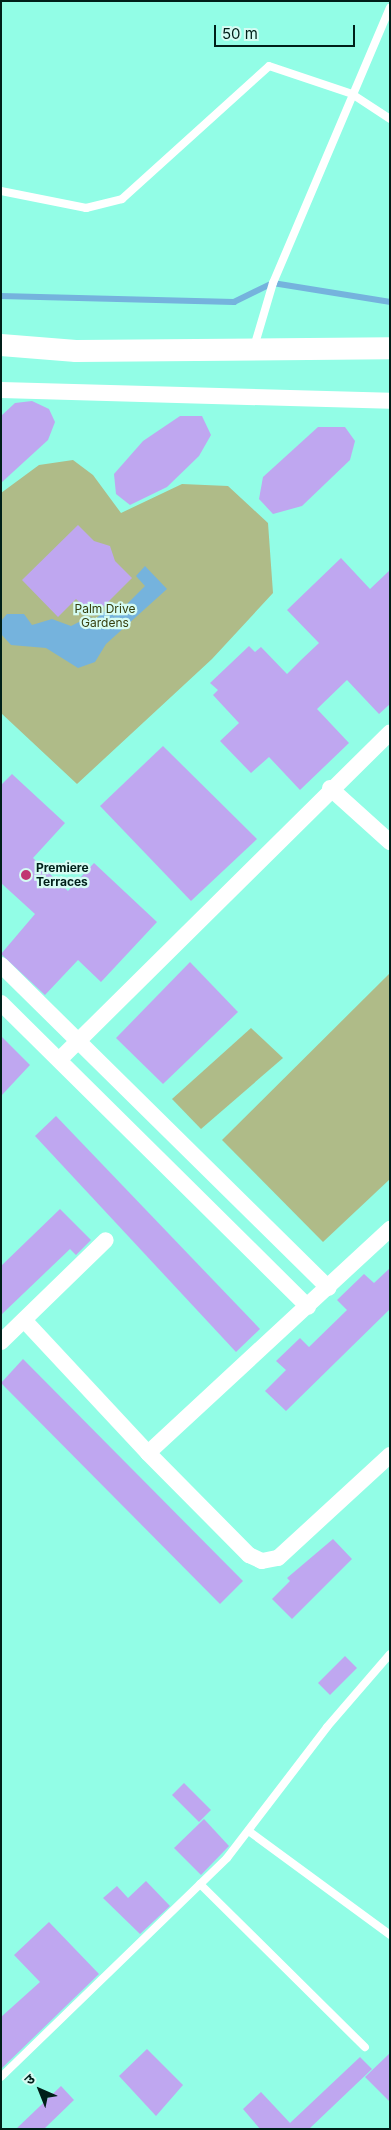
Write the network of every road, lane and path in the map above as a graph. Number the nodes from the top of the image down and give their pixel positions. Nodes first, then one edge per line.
1 (390, 8) edge
2 (352, 94) junction
3 (390, 119) edge
4 (1, 191) edge
5 (1, 345) edge
6 (390, 348) edge
7 (253, 349) junction
8 (1, 390) edge
9 (390, 402) edge
10 (390, 733) edge
11 (330, 788) junction
12 (390, 842) edge
13 (1, 965) edge
14 (1, 1003) edge
15 (79, 1040) junction
16 (60, 1059) junction
17 (390, 1229) edge
18 (106, 1240) dead end
19 (329, 1288) junction
20 (308, 1307) junction
21 (24, 1320) junction
22 (1, 1342) edge
23 (148, 1453) junction
24 (390, 1455) edge
25 (390, 1654) edge
26 (250, 1832) junction
27 (200, 1884) junction
28 (390, 1935) edge
29 (366, 2048) dead end
30 (1, 2077) edge

1 - 2 lane
2 - 3 lane
2 - 4 lane
2 - 7 lane
5 - 7 street
6 - 7 street
8 - 9 street
10 - 11 street
11 - 12 street
11 - 15 street
13 - 15 street
14 - 16 street
15 - 16 street
15 - 19 street
16 - 20 street
17 - 19 street
18 - 21 street
19 - 20 street
20 - 23 street
21 - 22 street
21 - 23 street
23 - 24 street
25 - 26 lane
26 - 27 lane
26 - 28 lane
27 - 29 lane
27 - 30 lane

